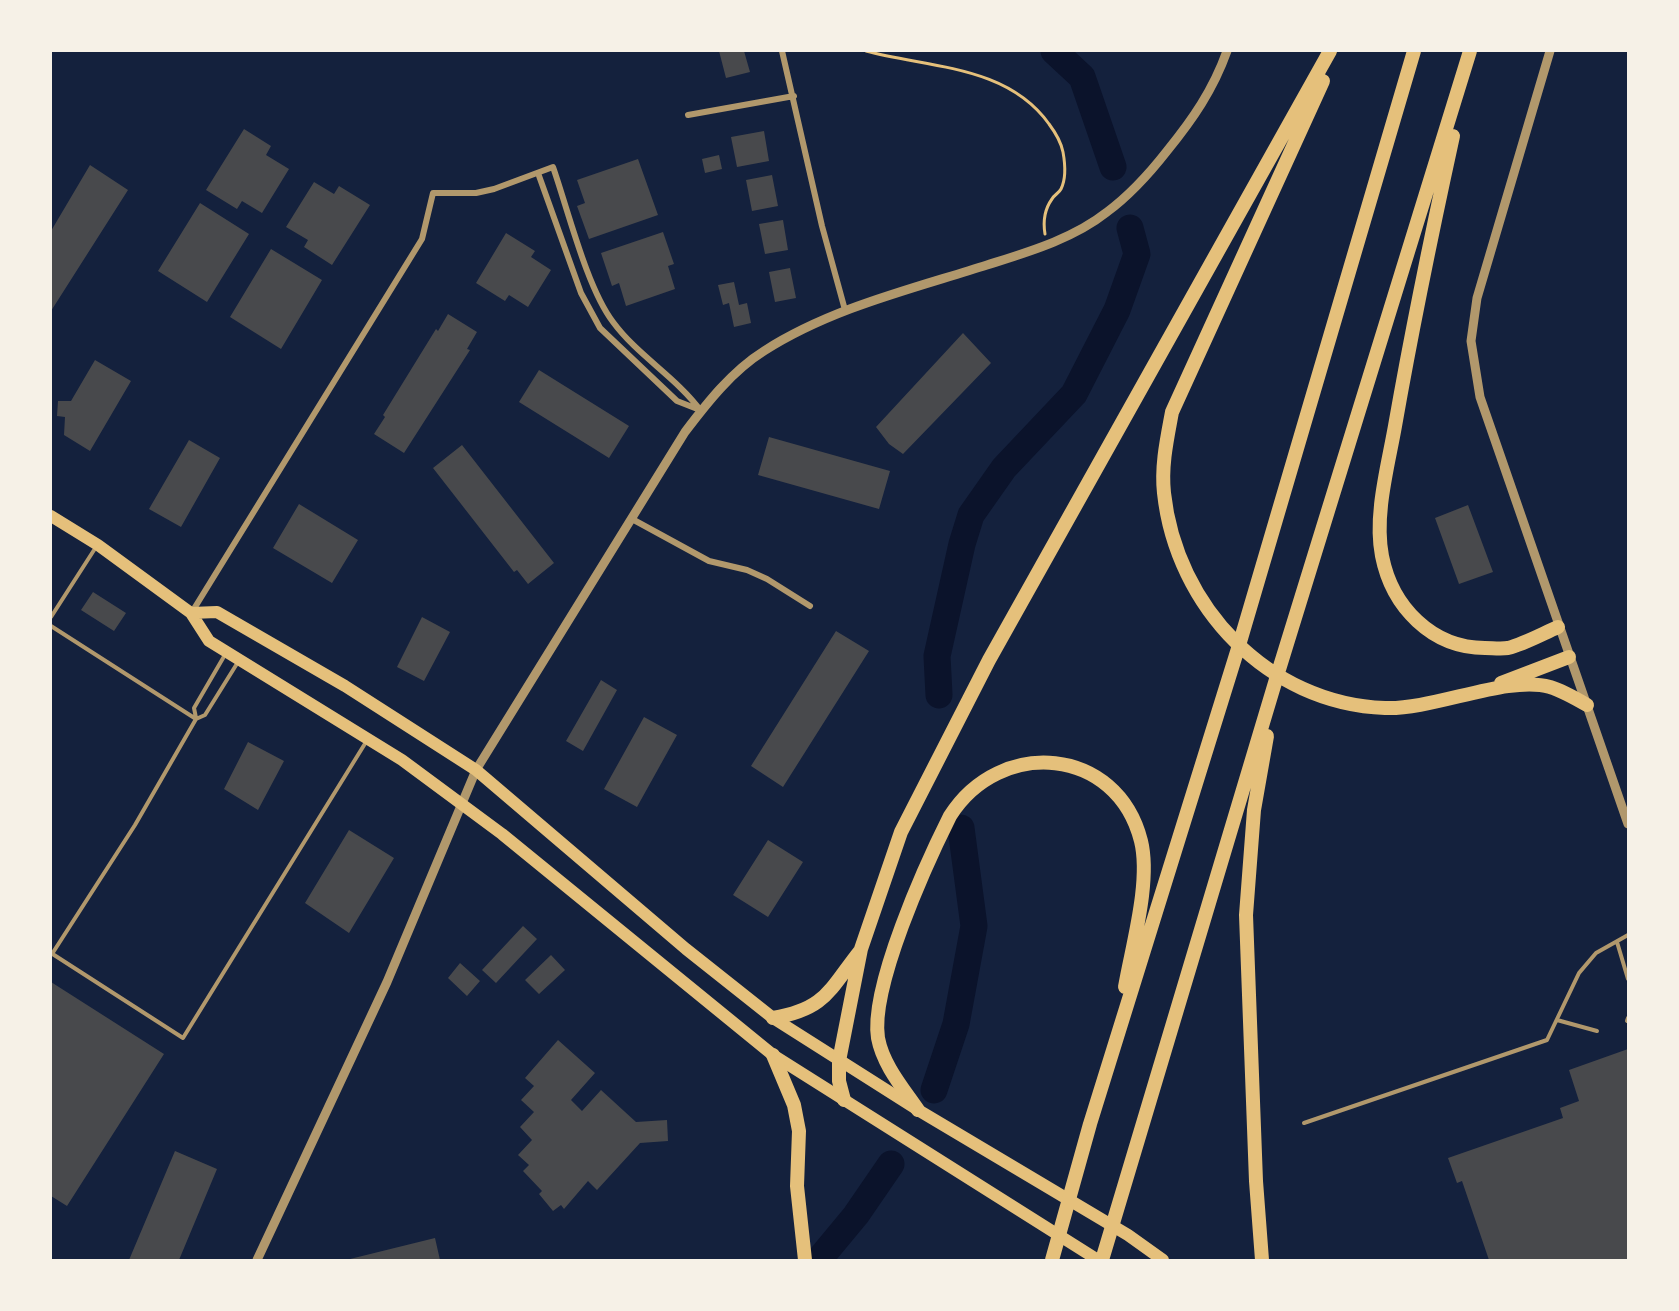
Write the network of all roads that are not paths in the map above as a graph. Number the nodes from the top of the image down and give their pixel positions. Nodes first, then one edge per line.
1 (782, 51) edge
2 (1227, 51) edge
3 (1330, 51) edge
4 (1337, 51) edge
5 (1414, 51) edge
6 (1470, 51) edge
7 (1550, 51) edge
8 (794, 96) junction
9 (688, 115) dead end
10 (538, 173) junction
11 (845, 310) junction
12 (701, 411) junction
13 (51, 516) edge
14 (632, 519) junction
15 (98, 545) junction
16 (810, 606) dead end
17 (191, 613) junction
18 (51, 617) edge
19 (51, 626) edge
20 (1558, 627) junction
21 (226, 652) junction
22 (1569, 657) junction
23 (239, 660) junction
24 (1277, 676) junction
25 (1477, 693) junction
26 (1587, 705) junction
27 (196, 718) junction
28 (368, 738) junction
29 (476, 770) junction
30 (462, 804) junction
31 (1628, 824) edge
32 (1628, 935) edge
33 (1617, 942) junction
34 (861, 949) junction
35 (52, 953) edge
36 (1628, 979) edge
37 (773, 1018) junction
38 (1557, 1020) junction
39 (1597, 1031) dead end
40 (773, 1055) junction
41 (839, 1062) junction
42 (844, 1100) junction
43 (1096, 1105) junction
44 (918, 1110) junction
45 (1304, 1123) dead end
46 (257, 1260) edge
47 (805, 1260) edge
48 (1052, 1260) edge
49 (1100, 1260) edge
50 (1163, 1260) edge
51 (1262, 1260) edge

1 - 8 street
2 - 11 street
3 - 34 highway
4 - 25 highway
5 - 43 highway
6 - 20 highway
6 - 24 highway
7 - 20 street
8 - 9 street
8 - 11 street
10 - 12 street
10 - 12 street
10 - 17 street
11 - 12 street
12 - 14 street
13 - 15 main road
14 - 16 street
14 - 29 street
15 - 17 main road
15 - 18 lane
17 - 21 main road
17 - 29 main road
19 - 27 lane
20 - 22 street
21 - 23 main road
21 - 27 lane
22 - 25 highway
22 - 26 street
23 - 27 lane
23 - 28 main road
24 - 49 highway
24 - 51 highway
25 - 26 highway
26 - 31 street
27 - 35 lane
28 - 30 main road
28 - 35 lane
29 - 30 street
29 - 37 main road
30 - 40 main road
30 - 46 street
32 - 33 lane
33 - 36 lane
33 - 38 lane
34 - 37 highway
34 - 41 highway
37 - 41 main road
38 - 39 lane
38 - 45 lane
40 - 42 main road
40 - 47 highway
41 - 42 highway
41 - 44 main road
42 - 49 main road
43 - 44 highway
43 - 48 highway
44 - 50 main road

